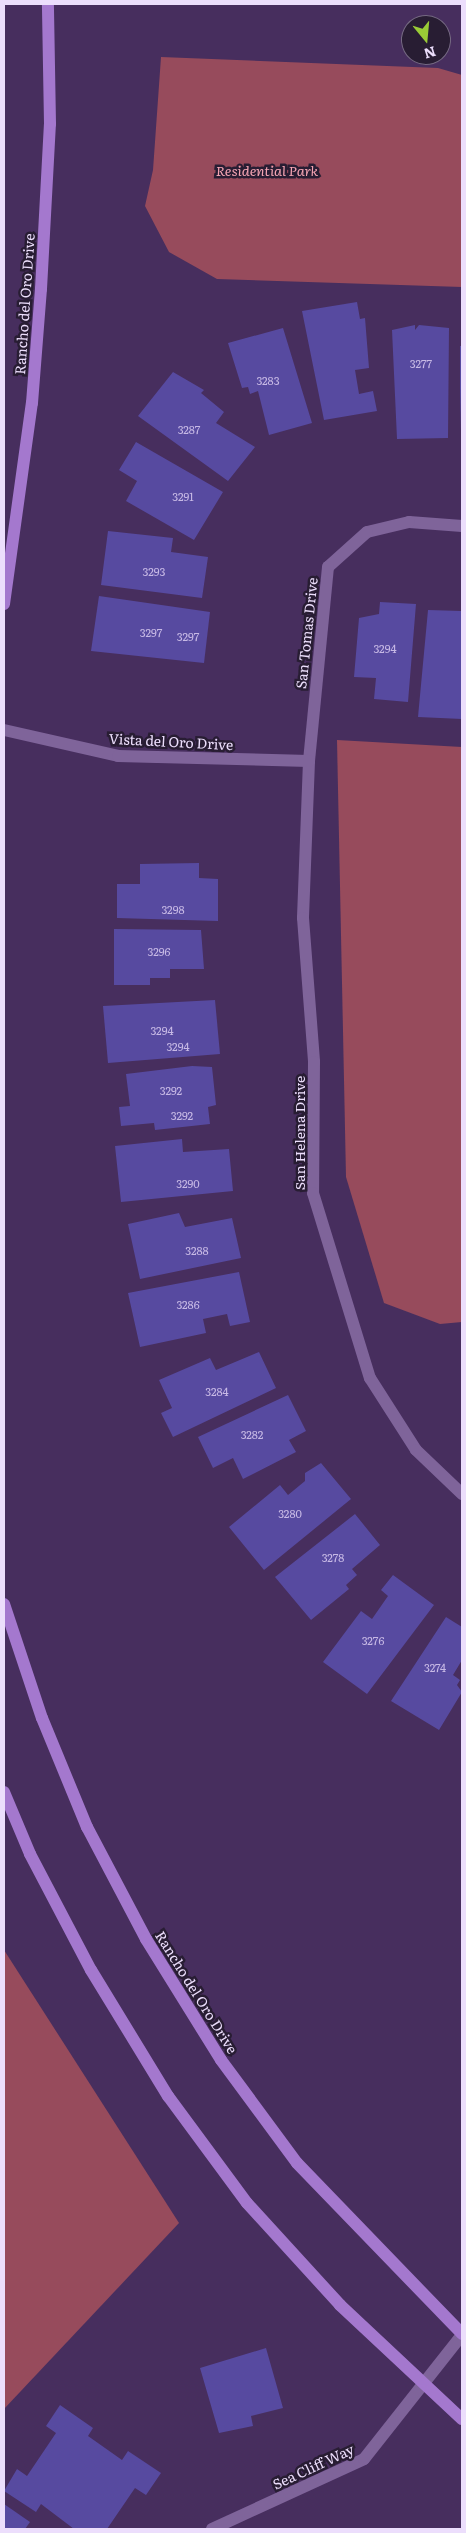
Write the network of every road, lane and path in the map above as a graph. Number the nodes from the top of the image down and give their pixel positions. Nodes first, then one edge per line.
1 (48, 4) edge
2 (462, 526) edge
3 (4, 604) edge
4 (4, 730) edge
5 (309, 761) junction
6 (462, 1494) edge
7 (4, 1604) edge
8 (4, 1792) edge
9 (462, 2335) edge
10 (422, 2384) junction
11 (462, 2419) edge
12 (212, 2529) edge

1 - 3 main road, Rancho del Oro Drive
2 - 5 street, San Tomas Drive
4 - 5 street, Vista del Oro Drive
5 - 6 street, San Helena Drive
7 - 9 main road, Rancho del Oro Drive
8 - 10 main road
9 - 10 street, Sea Cliff Way
10 - 11 main road
10 - 12 street, Sea Cliff Way

